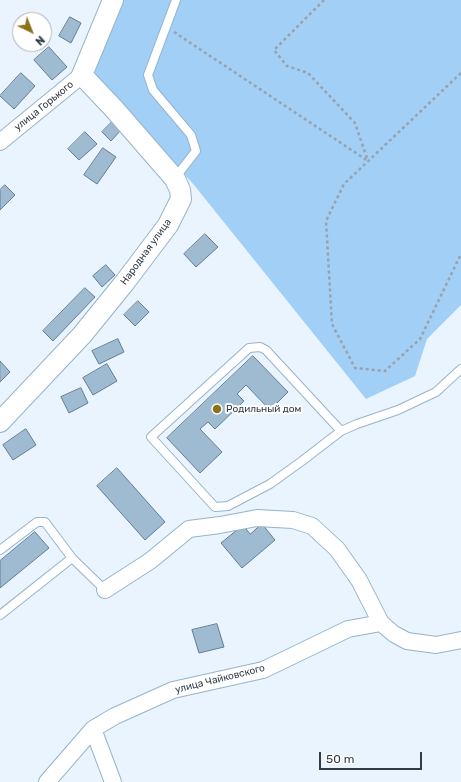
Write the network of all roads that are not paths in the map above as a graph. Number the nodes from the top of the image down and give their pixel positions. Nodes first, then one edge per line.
1 (113, 0) edge
2 (176, 0) edge
3 (82, 75) junction
4 (0, 142) edge
5 (175, 179) junction
6 (461, 369) edge
7 (0, 422) edge
8 (341, 431) junction
9 (0, 550) edge
10 (72, 558) junction
11 (105, 590) joint
12 (0, 615) edge
13 (381, 624) junction
14 (461, 640) edge
15 (93, 729) junction
16 (47, 782) edge
17 (113, 782) edge

1 - 3 street, улица Горького
2 - 5 lane
3 - 4 street, улица Горького
3 - 5 street, Народная улица
5 - 7 street, Народная улица
6 - 8 lane
8 - 8 lane
9 - 10 lane
10 - 11 lane
10 - 12 lane
11 - 13 street
13 - 14 street
13 - 15 street, улица Чайковского
15 - 16 street, улица Чайковского
15 - 17 street

